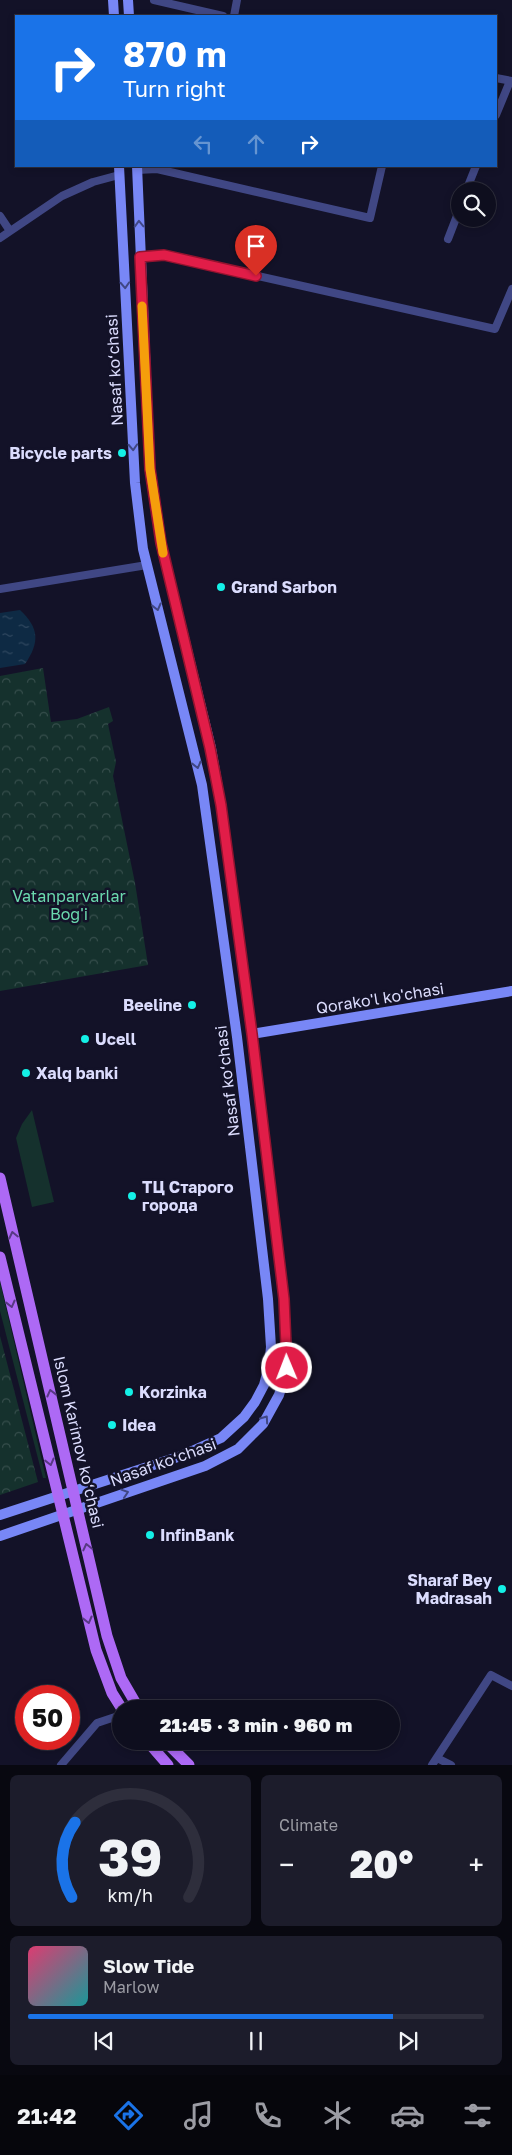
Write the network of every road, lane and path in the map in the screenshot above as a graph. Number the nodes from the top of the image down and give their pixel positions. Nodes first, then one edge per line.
1 (113, 0) edge
2 (128, 0) edge
3 (154, 0) edge
4 (237, 0) edge
5 (114, 15) edge
6 (129, 15) edge
7 (219, 15) edge
8 (234, 15) edge
9 (497, 78) edge
10 (511, 81) edge
11 (497, 113) edge
12 (382, 167) edge
13 (476, 167) edge
14 (137, 168) edge
15 (119, 171) edge
16 (470, 182) edge
17 (0, 216) edge
18 (453, 227) edge
19 (10, 231) junction
20 (0, 238) edge
21 (448, 239) dead end
22 (140, 257) junction
23 (512, 289) edge
24 (147, 565) junction
25 (0, 589) edge
26 (512, 991) edge
27 (252, 1034) junction
28 (237, 1037) junction
29 (0, 1178) edge
30 (276, 1234) junction
31 (260, 1236) junction
32 (0, 1257) edge
33 (74, 1490) junction
34 (58, 1497) junction
35 (78, 1508) junction
36 (63, 1514) junction
37 (0, 1515) edge
38 (0, 1536) edge
39 (512, 1686) edge
40 (117, 1700) edge
41 (134, 1700) edge
42 (112, 1718) edge
43 (155, 1750) edge
44 (174, 1750) edge
45 (434, 1761) edge
46 (62, 1765) edge
47 (168, 1765) edge
48 (189, 1765) edge
49 (451, 1765) edge

1 - 5 main road
2 - 6 main road
3 - 7 street
4 - 8 street
9 - 10 street
10 - 11 street
12 - 14 street
13 - 16 street
22 -> 14 main road, Nasaf ko‘chasi
15 - 19 street
15 -> 24 main road, Nasaf ko‘chasi
17 - 19 street
18 - 21 street
19 - 20 street
22 - 23 street
22 - 27 main road, Nasaf ko‘chasi
24 - 25 street
24 -> 28 main road, Nasaf ko‘chasi
26 - 27 main road, Qorako'l ko'chasi
27 - 28 street
27 - 30 main road, Nasaf ko‘chasi
28 - 31 main road, Nasaf ko‘chasi
33 -> 29 main road, Islom Karimov ko‘chasi
30 - 31 main road
35 -> 30 main road, Nasaf ko‘chasi
31 - 33 main road, Nasaf ko‘chasi
32 -> 34 main road, Islom Karimov ko‘chasi
33 - 34 main road, Nasaf ko‘chasi
33 - 35 main road, Islom Karimov ko‘chasi
34 - 36 main road, Islom Karimov ko‘chasi
34 - 37 main road, Nasaf ko‘chasi
35 - 36 main road, Nasaf ko‘chasi
41 -> 35 main road, Islom Karimov ko‘chasi
36 - 38 main road, Nasaf ko‘chasi
36 -> 40 main road, Islom Karimov ko‘chasi
39 - 45 street
42 - 46 street
43 - 47 main road
44 - 48 main road
45 - 49 street

